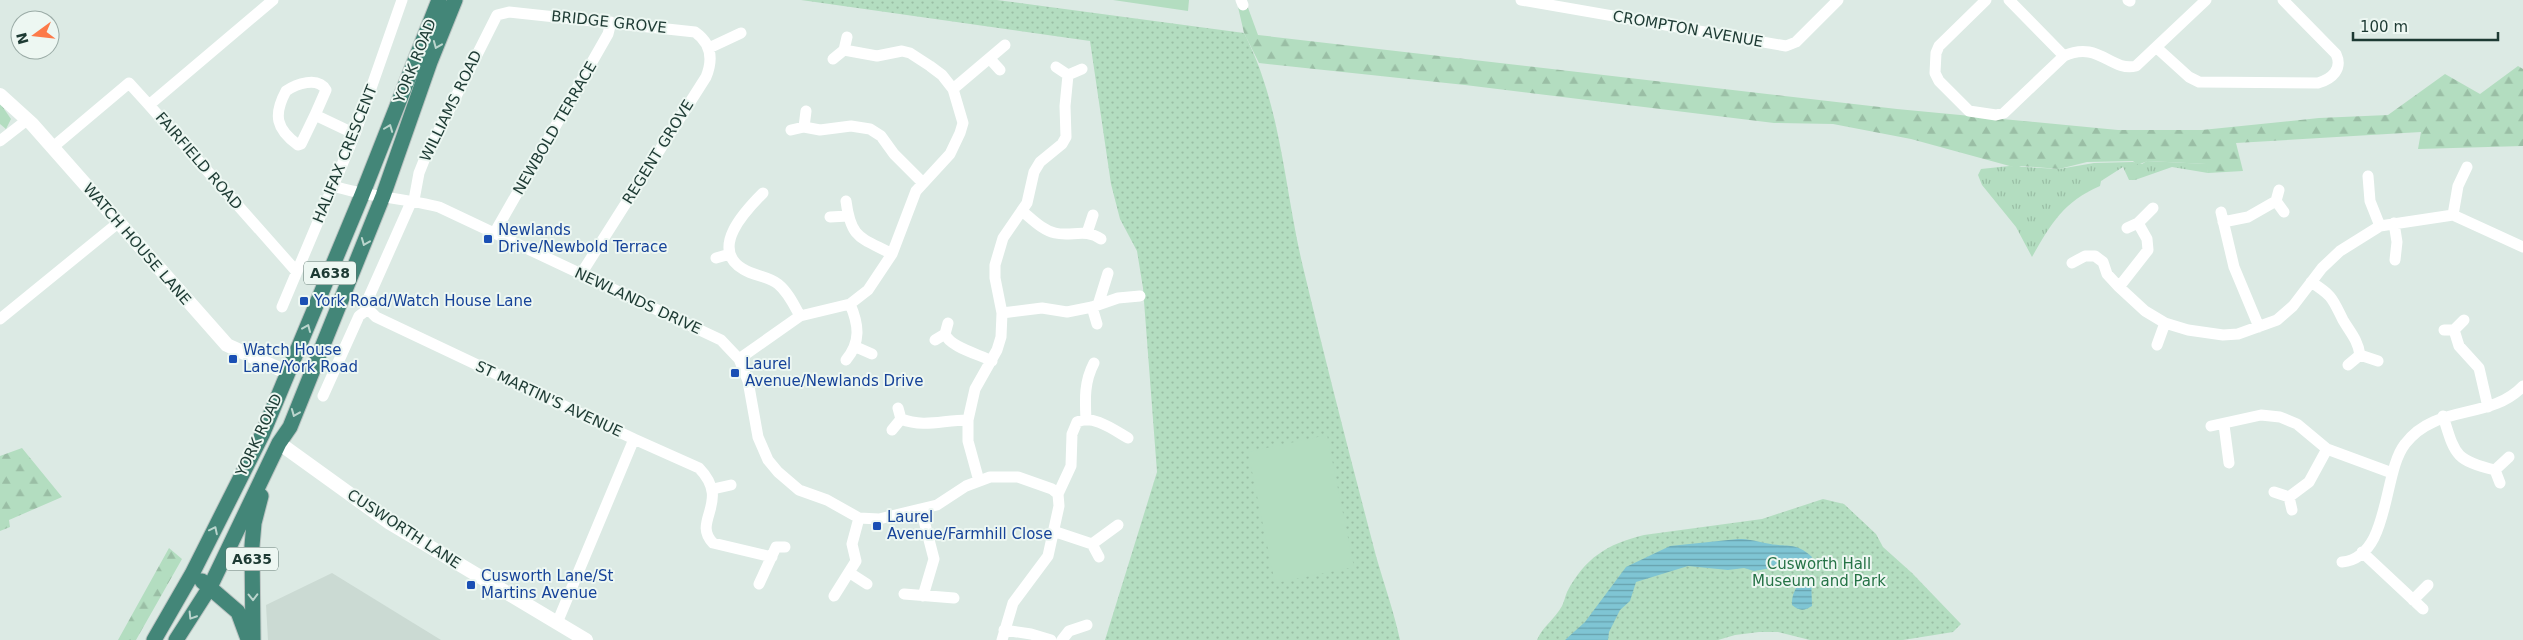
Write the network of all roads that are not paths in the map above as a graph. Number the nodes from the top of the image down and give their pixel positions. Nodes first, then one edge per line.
1 (273, 0) edge
2 (402, 0) edge
3 (439, 0) edge
4 (455, 0) edge
5 (1523, 0) edge
6 (1838, 0) edge
7 (1986, 0) edge
8 (2009, 0) edge
9 (2206, 0) edge
10 (2283, 0) edge
11 (498, 15) joint
12 (611, 22) junction
13 (741, 33) dead end
14 (847, 37) dead end
15 (1005, 45) dead end
16 (2157, 48) junction
17 (709, 50) junction
18 (844, 50) junction
19 (2064, 56) junction
20 (834, 59) dead end
21 (990, 59) junction
22 (1056, 67) dead end
23 (1082, 69) dead end
24 (1000, 70) dead end
25 (1068, 76) junction
26 (953, 89) junction
27 (0, 95) edge
28 (149, 105) junction
29 (806, 111) dead end
30 (315, 115) junction
31 (28, 120) junction
32 (804, 127) junction
33 (791, 130) dead end
34 (355, 134) junction
35 (0, 142) edge
36 (53, 147) junction
37 (2467, 167) dead end
38 (2368, 176) dead end
39 (922, 182) junction
40 (333, 186) junction
41 (763, 193) dead end
42 (362, 195) junction
43 (384, 196) junction
44 (413, 200) junction
45 (846, 201) dead end
46 (2153, 208) dead end
47 (1022, 211) junction
48 (2284, 212) dead end
49 (1093, 215) dead end
50 (2453, 215) junction
51 (848, 216) junction
52 (830, 217) dead end
53 (118, 223) junction
54 (2394, 223) junction
55 (2380, 226) junction
56 (495, 232) junction
57 (1087, 233) junction
58 (1101, 239) dead end
59 (2523, 246) edge
60 (730, 254) junction
61 (892, 254) junction
62 (716, 258) dead end
63 (2396, 260) dead end
64 (2072, 263) dead end
65 (296, 271) junction
66 (1108, 273) dead end
67 (581, 274) junction
68 (2311, 282) junction
69 (2119, 287) junction
70 (1140, 296) dead end
71 (850, 304) junction
72 (1095, 306) junction
73 (282, 307) dead end
74 (368, 308) junction
75 (1002, 313) junction
76 (800, 316) junction
77 (0, 319) edge
78 (2464, 320) dead end
79 (2165, 322) junction
80 (1097, 324) dead end
81 (2259, 328) junction
82 (934, 340) dead end
83 (2157, 345) dead end
84 (856, 347) junction
85 (872, 354) dead end
86 (2360, 355) junction
87 (738, 359) junction
88 (846, 360) dead end
89 (992, 361) junction
90 (2378, 361) dead end
91 (1094, 363) dead end
92 (2348, 365) dead end
93 (288, 373) junction
94 (308, 382) junction
95 (2523, 386) edge
96 (323, 396) dead end
97 (2488, 407) junction
98 (2443, 416) junction
99 (968, 420) junction
100 (1086, 420) junction
101 (2224, 425) junction
102 (2211, 426) dead end
103 (892, 430) dead end
104 (262, 435) junction
105 (1128, 438) dead end
106 (634, 439) junction
107 (279, 443) junction
108 (2327, 450) junction
109 (2509, 456) dead end
110 (2229, 463) dead end
111 (2495, 470) junction
112 (2392, 472) junction
113 (262, 479) junction
114 (979, 480) junction
115 (2500, 483) dead end
116 (731, 485) dead end
117 (713, 489) junction
118 (2274, 492) dead end
119 (1058, 494) junction
120 (2289, 496) junction
121 (921, 509) junction
122 (2292, 510) dead end
123 (859, 518) junction
124 (1118, 526) dead end
125 (1053, 531) junction
126 (1092, 544) junction
127 (785, 546) dead end
128 (2362, 552) junction
129 (772, 556) junction
130 (1099, 557) dead end
131 (2342, 562) dead end
132 (850, 573) junction
133 (192, 574) junction
134 (759, 584) dead end
135 (867, 584) dead end
136 (2428, 585) dead end
137 (210, 587) junction
138 (904, 594) dead end
139 (834, 596) dead end
140 (923, 596) junction
141 (954, 598) dead end
142 (2413, 600) junction
143 (2423, 609) dead end
144 (557, 623) junction
145 (1087, 625) dead end
146 (1003, 635) edge
147 (154, 640) edge
148 (176, 640) edge
149 (249, 640) edge
150 (253, 640) edge
151 (586, 640) edge
152 (1051, 640) edge
153 (1062, 640) edge

1 - 28 street, FAIRFIELD ROAD
2 - 34 street, HALIFAX CRESCENT
42 -> 3 highway, YORK ROAD / A638
4 -> 43 highway, YORK ROAD / A638
5 - 6 street, CROMPTON AVENUE
7 - 19 street
8 - 19 street
9 - 16 street
10 - 16 street
11 - 12 street, BRIDGE GROVE
11 - 44 street, WILLIAMS ROAD
12 - 17 street, BRIDGE GROVE
12 - 56 street, NEWBOLD TERRACE
13 - 17 street
14 - 18 street
15 - 21 street
16 - 19 street
17 - 67 street, REGENT GROVE
18 - 20 street
18 - 26 street
21 - 24 street
21 - 26 street
22 - 25 street
23 - 25 street
25 - 47 street
26 - 39 street
27 - 31 street, WATCH HOUSE LANE
28 - 36 street
28 - 65 street, FAIRFIELD ROAD
29 - 32 street
30 - 30 street
30 - 34 street
31 - 35 street
31 - 36 street, WATCH HOUSE LANE
32 - 33 street
32 - 39 street
34 - 40 street, HALIFAX CRESCENT
36 - 53 street, WATCH HOUSE LANE
37 - 50 street
38 - 55 street
39 - 61 street
40 - 42 street, NEWLANDS DRIVE
40 - 65 street, HALIFAX CRESCENT
41 - 60 street
42 - 43 street, NEWLANDS DRIVE
93 -> 42 highway, YORK ROAD / A638
43 - 44 street, NEWLANDS DRIVE
43 -> 94 highway, YORK ROAD / A638
44 - 56 street, NEWLANDS DRIVE
44 - 74 street, WILLIAMS ROAD
45 - 51 street
46 - 69 street
47 - 57 street
47 - 75 street
48 - 81 street
49 - 57 street
50 - 54 street
50 - 59 street
51 - 52 street
51 - 61 street
53 - 77 street
53 - 93 street, WATCH HOUSE LANE
54 - 55 street
54 - 63 street
55 - 68 street
56 - 67 street, NEWLANDS DRIVE
57 - 58 street
60 - 62 street
60 - 76 street
61 - 71 street
64 - 69 street
65 - 73 street, HALIFAX CRESCENT
66 - 72 street
67 - 87 street, NEWLANDS DRIVE
68 - 81 street
68 - 86 street
69 - 79 street
70 - 72 street
71 - 76 street
71 - 84 street
72 - 75 street
72 - 80 street
74 - 96 street, WILLIAMS ROAD
74 - 106 street, ST MARTIN'S AVENUE
75 - 89 street
76 - 87 street
78 - 97 street
79 - 81 street
79 - 83 street
82 - 89 street
84 - 85 street
84 - 88 street
86 - 90 street
86 - 92 street
87 - 123 street, NEWLANDS DRIVE
89 - 99 street
91 - 100 street
93 - 94 highway
93 - 104 highway, YORK ROAD / A638
94 -> 107 highway, YORK ROAD / A638
95 - 97 street
97 - 98 street
98 - 111 street
98 - 112 street
99 - 103 street
99 - 114 street
100 - 105 street
100 - 119 street
101 - 102 street
101 - 108 street
101 - 110 street
104 - 107 street
133 -> 104 highway, YORK ROAD / A638
106 - 117 street
106 - 144 street, ST MARTIN'S AVENUE
107 - 113 highway, YORK ROAD / A638
107 - 144 street, CUSWORTH LANE
108 - 112 street
108 - 120 street
109 - 111 street
111 - 115 street
112 - 128 street
113 - 137 highway, YORK ROAD / A638
113 -> 150 highway, A635
114 - 119 street
114 - 121 street
116 - 117 street
117 - 129 street
118 - 120 street
119 - 125 street
120 - 122 street
121 - 123 street
121 - 140 street
123 - 132 street
124 - 126 street
125 - 126 street
125 - 146 street
126 - 130 street
127 - 129 street
128 - 131 street
128 - 142 street
129 - 134 street
132 - 135 street
132 - 139 street
133 - 137 highway
133 - 147 highway, YORK ROAD / A638
136 - 142 street
137 -> 148 highway, YORK ROAD / A638
137 - 149 highway
138 - 140 street
140 - 141 street
142 - 143 street
144 - 151 street, CUSWORTH LANE
145 - 153 street
146 - 152 street

